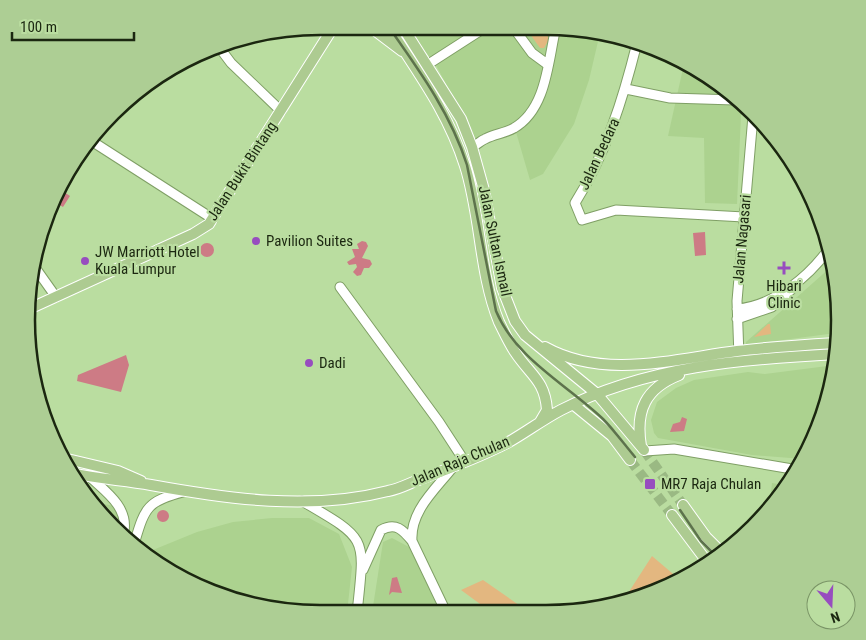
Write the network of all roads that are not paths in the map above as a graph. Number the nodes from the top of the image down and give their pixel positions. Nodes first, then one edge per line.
1 (328, 35) edge
2 (381, 35) edge
3 (394, 35) edge
4 (408, 35) edge
5 (473, 35) edge
6 (520, 35) edge
7 (554, 35) edge
8 (636, 49) edge
9 (223, 52) edge
10 (407, 55) junction
11 (427, 64) junction
12 (547, 64) junction
13 (626, 90) junction
14 (726, 100) edge
15 (280, 111) junction
16 (752, 122) edge
17 (96, 144) edge
18 (472, 147) junction
19 (744, 217) junction
20 (213, 219) junction
21 (824, 255) edge
22 (39, 273) edge
23 (796, 285) junction
24 (340, 287) dead end
25 (56, 297) junction
26 (36, 306) edge
27 (737, 309) junction
28 (737, 319) junction
29 (525, 335) junction
30 (830, 344) edge
31 (738, 351) junction
32 (829, 355) edge
33 (739, 362) junction
34 (702, 368) junction
35 (597, 394) junction
36 (574, 405) junction
37 (540, 423) junction
38 (643, 449) junction
39 (72, 460) edge
40 (630, 460) tunnel mouth
41 (465, 462) junction
42 (453, 467) junction
43 (789, 468) edge
44 (81, 475) edge
45 (90, 477) junction
46 (151, 485) junction
47 (183, 492) junction
48 (301, 500) junction
49 (683, 505) tunnel mouth
50 (672, 515) tunnel mouth
51 (124, 527) edge
52 (136, 537) edge
53 (412, 541) junction
54 (717, 548) edge
55 (704, 557) edge
56 (362, 572) junction
57 (358, 605) edge
58 (443, 605) edge

1 - 15 main road, Jalan Bukit Bintang
2 - 10 main road
3 - 10 main road, Jalan Sultan Ismail
4 - 11 main road, Jalan Sultan Ismail
5 - 11 street
6 - 12 street
7 - 12 street
8 - 13 street, Jalan Bedara
9 - 15 street
10 - 37 main road, Jalan Sultan Ismail
11 - 18 main road, Jalan Sultan Ismail
12 - 18 street
13 - 14 street
13 - 19 street, Jalan Bedara
15 - 20 main road, Jalan Bukit Bintang
16 - 19 street, Jalan Nagasari
17 - 20 street
18 - 29 main road, Jalan Sultan Ismail
19 - 27 street, Jalan Nagasari
20 - 25 main road, Jalan Bukit Bintang
21 - 23 street
22 - 25 street
23 - 27 street
23 - 28 street
24 - 41 street
25 - 26 main road, Jalan Bukit Bintang
27 - 28 street, Jalan Nagasari
28 - 31 street, Jalan Nagasari
29 - 31 main road
29 - 35 main road, Jalan Sultan Ismail
30 - 31 main road
31 - 33 street, Jalan Nagasari
32 - 33 main road, Jalan Raja Chulan
33 - 34 main road, Jalan Raja Chulan
34 - 35 main road, Jalan Raja Chulan
34 - 38 main road
35 - 36 main road, Jalan Raja Chulan
35 - 38 main road, Jalan Sultan Ismail
36 - 37 main road, Jalan Raja Chulan
36 - 40 main road
37 - 41 main road, Jalan Raja Chulan
38 - 43 street
39 - 46 main road
41 - 42 main road, Jalan Raja Chulan
42 - 48 main road, Jalan Raja Chulan
42 - 53 street
44 - 45 main road, Jalan Raja Chulan
45 - 46 main road, Jalan Raja Chulan
45 - 51 street
46 - 47 main road, Jalan Raja Chulan
47 - 48 main road, Jalan Raja Chulan
47 - 52 street
48 - 56 street
49 - 54 main road
50 - 55 main road
53 - 56 street
53 - 58 street
56 - 57 street

